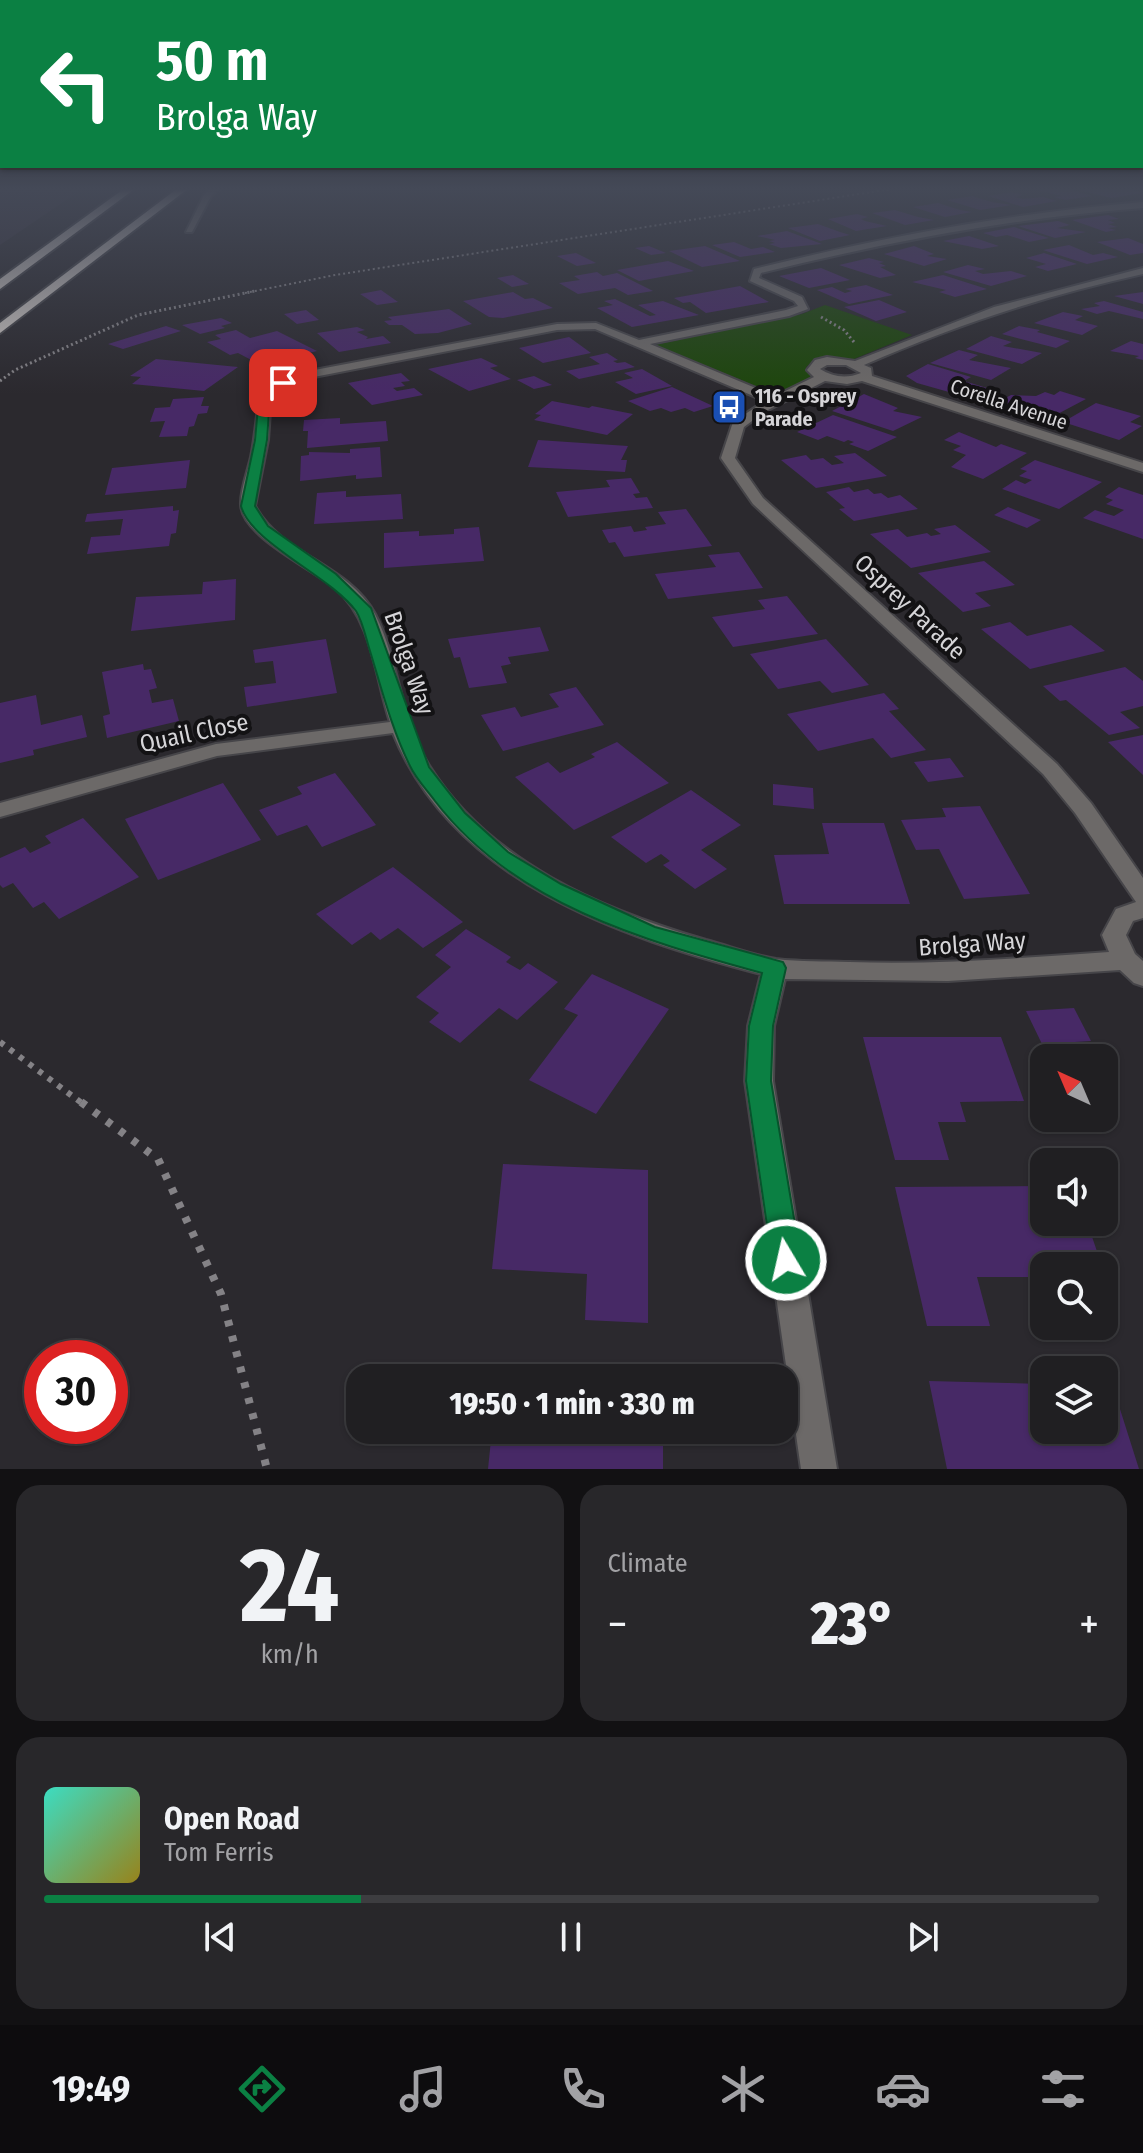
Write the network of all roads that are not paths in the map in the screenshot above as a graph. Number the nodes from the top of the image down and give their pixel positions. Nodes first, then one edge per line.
1 (38, 257) edge
2 (95, 257) edge
3 (819, 257) edge
4 (1143, 271) edge
5 (0, 285) edge
6 (0, 329) edge
7 (639, 343) junction
8 (860, 371) junction
9 (823, 377) junction
10 (776, 401) junction
11 (1143, 468) edge
12 (402, 726) junction
13 (0, 810) edge
14 (1143, 896) edge
15 (1143, 909) edge
16 (775, 968) junction
17 (1134, 968) edge
18 (819, 1469) edge

1 - 5 highway
2 - 6 highway
3 - 7 street
4 - 8 street
7 - 10 street, Brolga Way
7 - 12 street, Brolga Way
8 - 9 street
8 - 9 street
8 - 11 street, Corella Avenue
9 - 10 street, Osprey Parade
10 - 14 street, Osprey Parade
12 - 13 street, Quail Close
12 - 16 street, Brolga Way
15 - 17 street
16 - 17 street, Brolga Way
16 - 18 street

